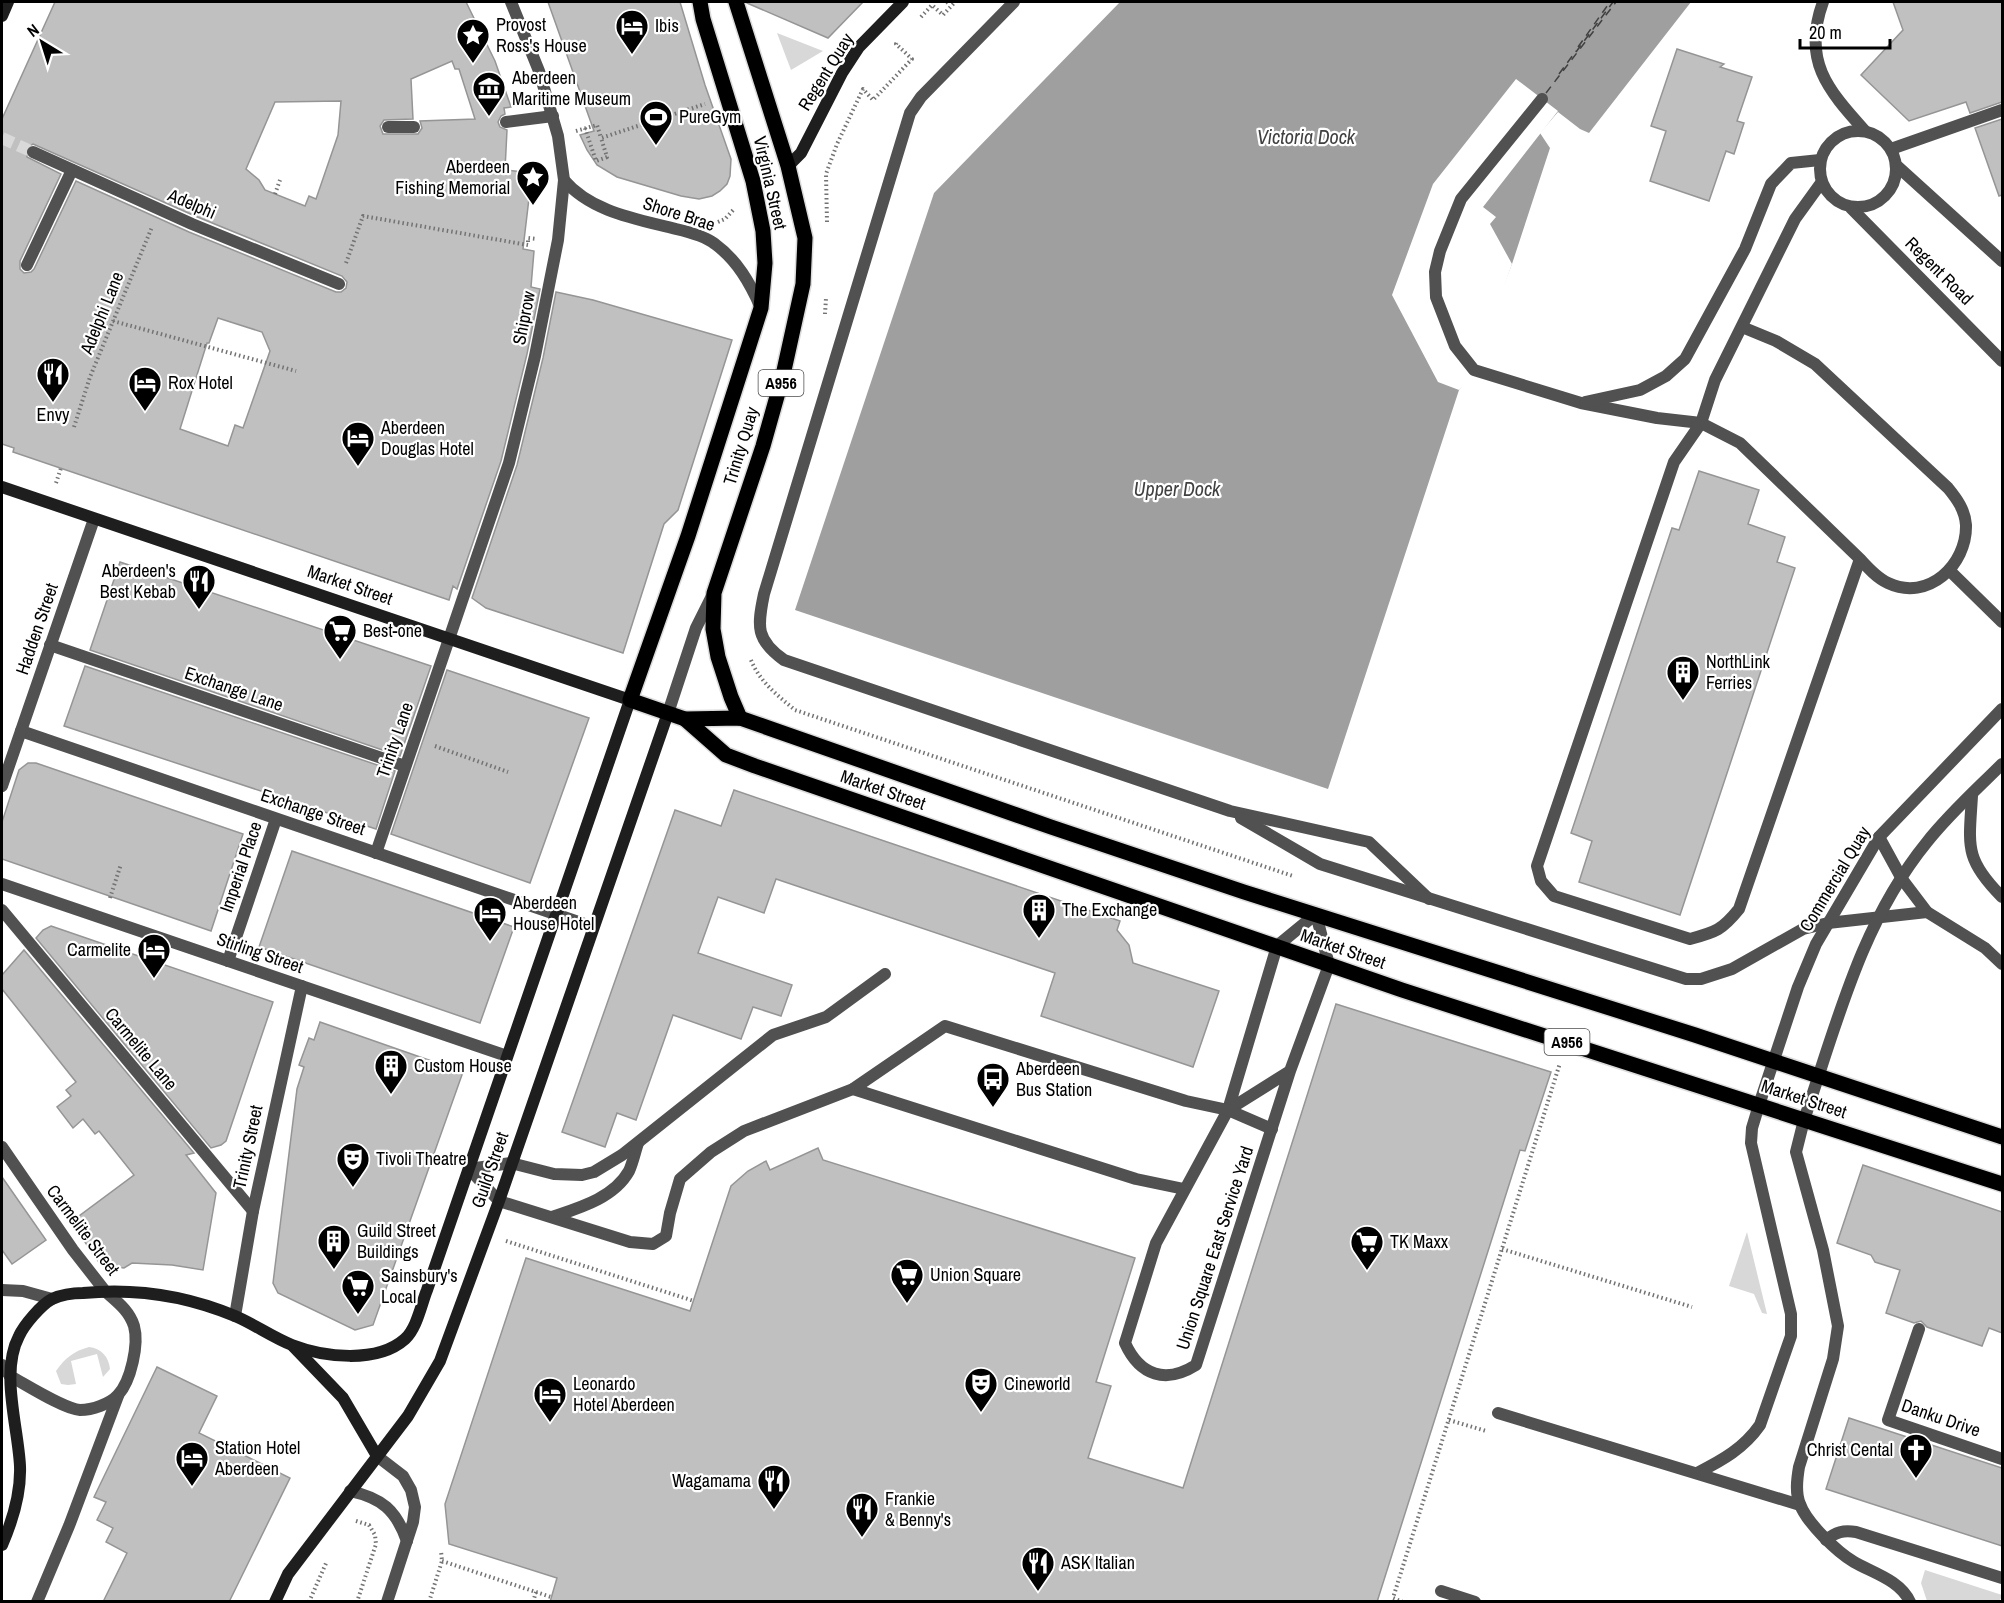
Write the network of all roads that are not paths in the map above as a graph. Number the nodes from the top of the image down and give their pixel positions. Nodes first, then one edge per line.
1 (8, 2) edge
2 (511, 2) edge
3 (700, 2) edge
4 (736, 2) edge
5 (903, 2) edge
6 (1014, 2) edge
7 (1823, 2) edge
8 (2, 16) edge
9 (1542, 99) dead end
10 (2002, 110) edge
11 (553, 116) junction
12 (506, 122) dead end
13 (388, 127) dead end
14 (414, 127) dead end
15 (1865, 131) junction
16 (1891, 149) junction
17 (33, 152) tunnel mouth
18 (1820, 159) junction
19 (1896, 165) junction
20 (788, 166) junction
21 (72, 170) junction
22 (564, 180) junction
23 (1821, 183) junction
24 (1851, 208) junction
25 (2002, 261) edge
26 (27, 265) dead end
27 (339, 284) road end
28 (761, 308) junction
29 (1742, 327) junction
30 (2002, 361) edge
31 (1581, 403) junction
32 (1701, 423) junction
33 (2, 487) edge
34 (94, 519) junction
35 (1860, 560) junction
36 (1950, 571) junction
37 (714, 593) junction
38 (2002, 622) edge
39 (449, 639) junction
40 (50, 645) junction
41 (630, 700) junction
42 (2002, 709) edge
43 (668, 713) junction
44 (740, 717) junction
45 (685, 719) junction
46 (21, 731) junction
47 (2002, 764) edge
48 (405, 766) junction
49 (2, 786) edge
50 (1972, 796) junction
51 (1230, 811) junction
52 (276, 819) junction
53 (1880, 837) junction
54 (376, 853) junction
55 (1902, 879) junction
56 (2, 884) edge
57 (2002, 897) edge
58 (1430, 899) junction
59 (2, 910) edge
60 (1927, 912) junction
61 (556, 914) junction
62 (1316, 914) junction
63 (1877, 918) junction
64 (1828, 923) junction
65 (593, 927) junction
66 (1277, 946) junction
67 (228, 961) junction
68 (2002, 964) edge
69 (1329, 965) junction
70 (885, 974) dead end
71 (302, 986) junction
72 (507, 1056) junction
73 (1774, 1061) junction
74 (1290, 1071) junction
75 (1819, 1076) junction
76 (853, 1089) junction
77 (1759, 1105) junction
78 (1228, 1110) junction
79 (1804, 1120) junction
80 (1272, 1129) junction
81 (2002, 1137) edge
82 (638, 1142) junction
83 (2, 1147) edge
84 (511, 1163) junction
85 (469, 1169) junction
86 (2002, 1184) edge
87 (1184, 1190) junction
88 (499, 1201) junction
89 (253, 1212) junction
90 (552, 1217) junction
91 (2, 1290) edge
92 (105, 1291) junction
93 (52, 1299) junction
94 (235, 1316) junction
95 (1919, 1329) dead end
96 (398, 1344) joint
97 (292, 1345) junction
98 (2, 1365) edge
99 (10, 1376) junction
100 (118, 1395) junction
101 (1498, 1413) dead end
102 (377, 1456) junction
103 (2002, 1458) edge
104 (1697, 1473) junction
105 (350, 1491) junction
106 (1800, 1504) junction
107 (3, 1539) edge
108 (1826, 1540) junction
109 (407, 1541) junction
110 (2002, 1578) edge
111 (1441, 1591) dead end
112 (36, 1602) edge
113 (275, 1602) edge
114 (387, 1602) edge
115 (1475, 1602) edge
116 (1910, 1602) edge

1 - 8 street
2 - 11 street, Shiprow
3 - 28 main road, Virginia Street / A956
4 - 20 main road, Virginia Street / A956
5 - 20 street, Regent Quay
6 - 51 street
7 - 15 street
9 - 31 street
10 - 16 street
11 - 12 street
11 - 22 street, Shiprow
13 - 14 street
15 - 16 street
15 - 18 street
16 - 19 street
17 - 21 street, Adelphi
18 - 23 street
18 - 31 street
19 - 24 street
19 - 25 street
20 - 37 main road, Trinity Quay / A956
21 - 26 street
21 - 27 street, Adelphi
22 - 28 street, Shore Brae
22 - 39 street, Shiprow
23 - 24 street
23 - 29 street
24 - 30 street, Regent Road
28 - 41 main road, Trinity Quay / A956
29 - 32 street
29 - 36 street
31 - 32 street
32 - 35 street
32 - 35 street
33 - 34 street, Market Street
34 - 39 street, Market Street
34 - 40 street, Hadden Street
35 - 36 street
36 - 38 street
37 - 43 street, Trinity Quay / A956
37 - 44 main road, Trinity Quay / A956
39 - 41 street, Market Street
39 - 48 street, Trinity Lane
40 - 46 street, Hadden Street
40 - 48 street, Exchange Lane
41 - 43 main road, Market Street / A956
41 - 61 street, Guild Street
42 - 53 street, Commercial Quay
43 - 45 main road, Market Street / A956
43 - 65 street, Guild Street
44 - 45 main road, Market Street / A956
44 - 62 main road, Market Street / A956
45 - 66 main road, Market Street / A956
46 - 49 street, Hadden Street
46 - 52 street, Exchange Street
47 - 50 street
48 - 54 street, Trinity Lane
50 - 55 street
50 - 57 street
51 - 58 street
51 - 58 street
52 - 54 street, Exchange Street
52 - 67 street, Imperial Place
53 - 55 street
53 - 64 street, Commercial Quay
54 - 61 street, Exchange Street
55 - 60 street
55 - 63 street
56 - 67 street, Stirling Street
58 - 64 street
59 - 89 street, Carmelite Lane
60 - 63 street
60 - 68 street
61 - 65 street, Exchange Street
61 - 72 street, Guild Street
62 - 66 street
62 - 69 street
62 - 73 main road, Market Street / A956
63 - 64 street
63 - 75 street
64 - 73 street, Commercial Quay
65 - 84 street, Guild Street
66 - 69 main road, Market Street / A956
66 - 78 street
67 - 71 street, Stirling Street
69 - 74 street, Union Square East Service Yard
69 - 77 main road, Market Street / A956
70 - 82 street
71 - 72 street, Stirling Street
71 - 89 street, Trinity Street
72 - 85 street, Guild Street
73 - 75 main road, Market Street / A956
73 - 77 street, Commercial Quay
74 - 78 street
74 - 80 street, Union Square East Service Yard
75 - 79 street
75 - 81 main road, Market Street / A956
76 - 78 street
76 - 87 street
76 - 90 street
77 - 79 main road, Market Street / A956
77 - 104 street, Commercial Quay
78 - 80 street
78 - 87 street
79 - 86 main road, Market Street / A956
79 - 106 street
80 - 87 street, Union Square East Service Yard
82 - 84 street
82 - 90 street
83 - 92 street, Carmelite Street
84 - 85 street
84 - 88 street, Guild Street
85 - 88 street
85 - 96 street, Guild Street
88 - 90 street
88 - 102 street, Guild Street
89 - 94 street, Trinity Street
91 - 93 street
92 - 93 street
92 - 94 street, Carmelite Street
92 - 100 street
93 - 99 street
94 - 97 street, Carmelite Street
95 - 103 street, Danku Drive
96 - 97 street, Carmelite Street
97 - 102 street, Carmelite Street
98 - 99 street
99 - 100 street
99 - 107 street
100 - 112 street
101 - 104 street
102 - 105 street, Guild Street
102 - 109 street
104 - 106 street
105 - 109 street
105 - 113 street, Guild Street
106 - 108 street
108 - 110 street
108 - 116 street
109 - 114 street
111 - 115 street

